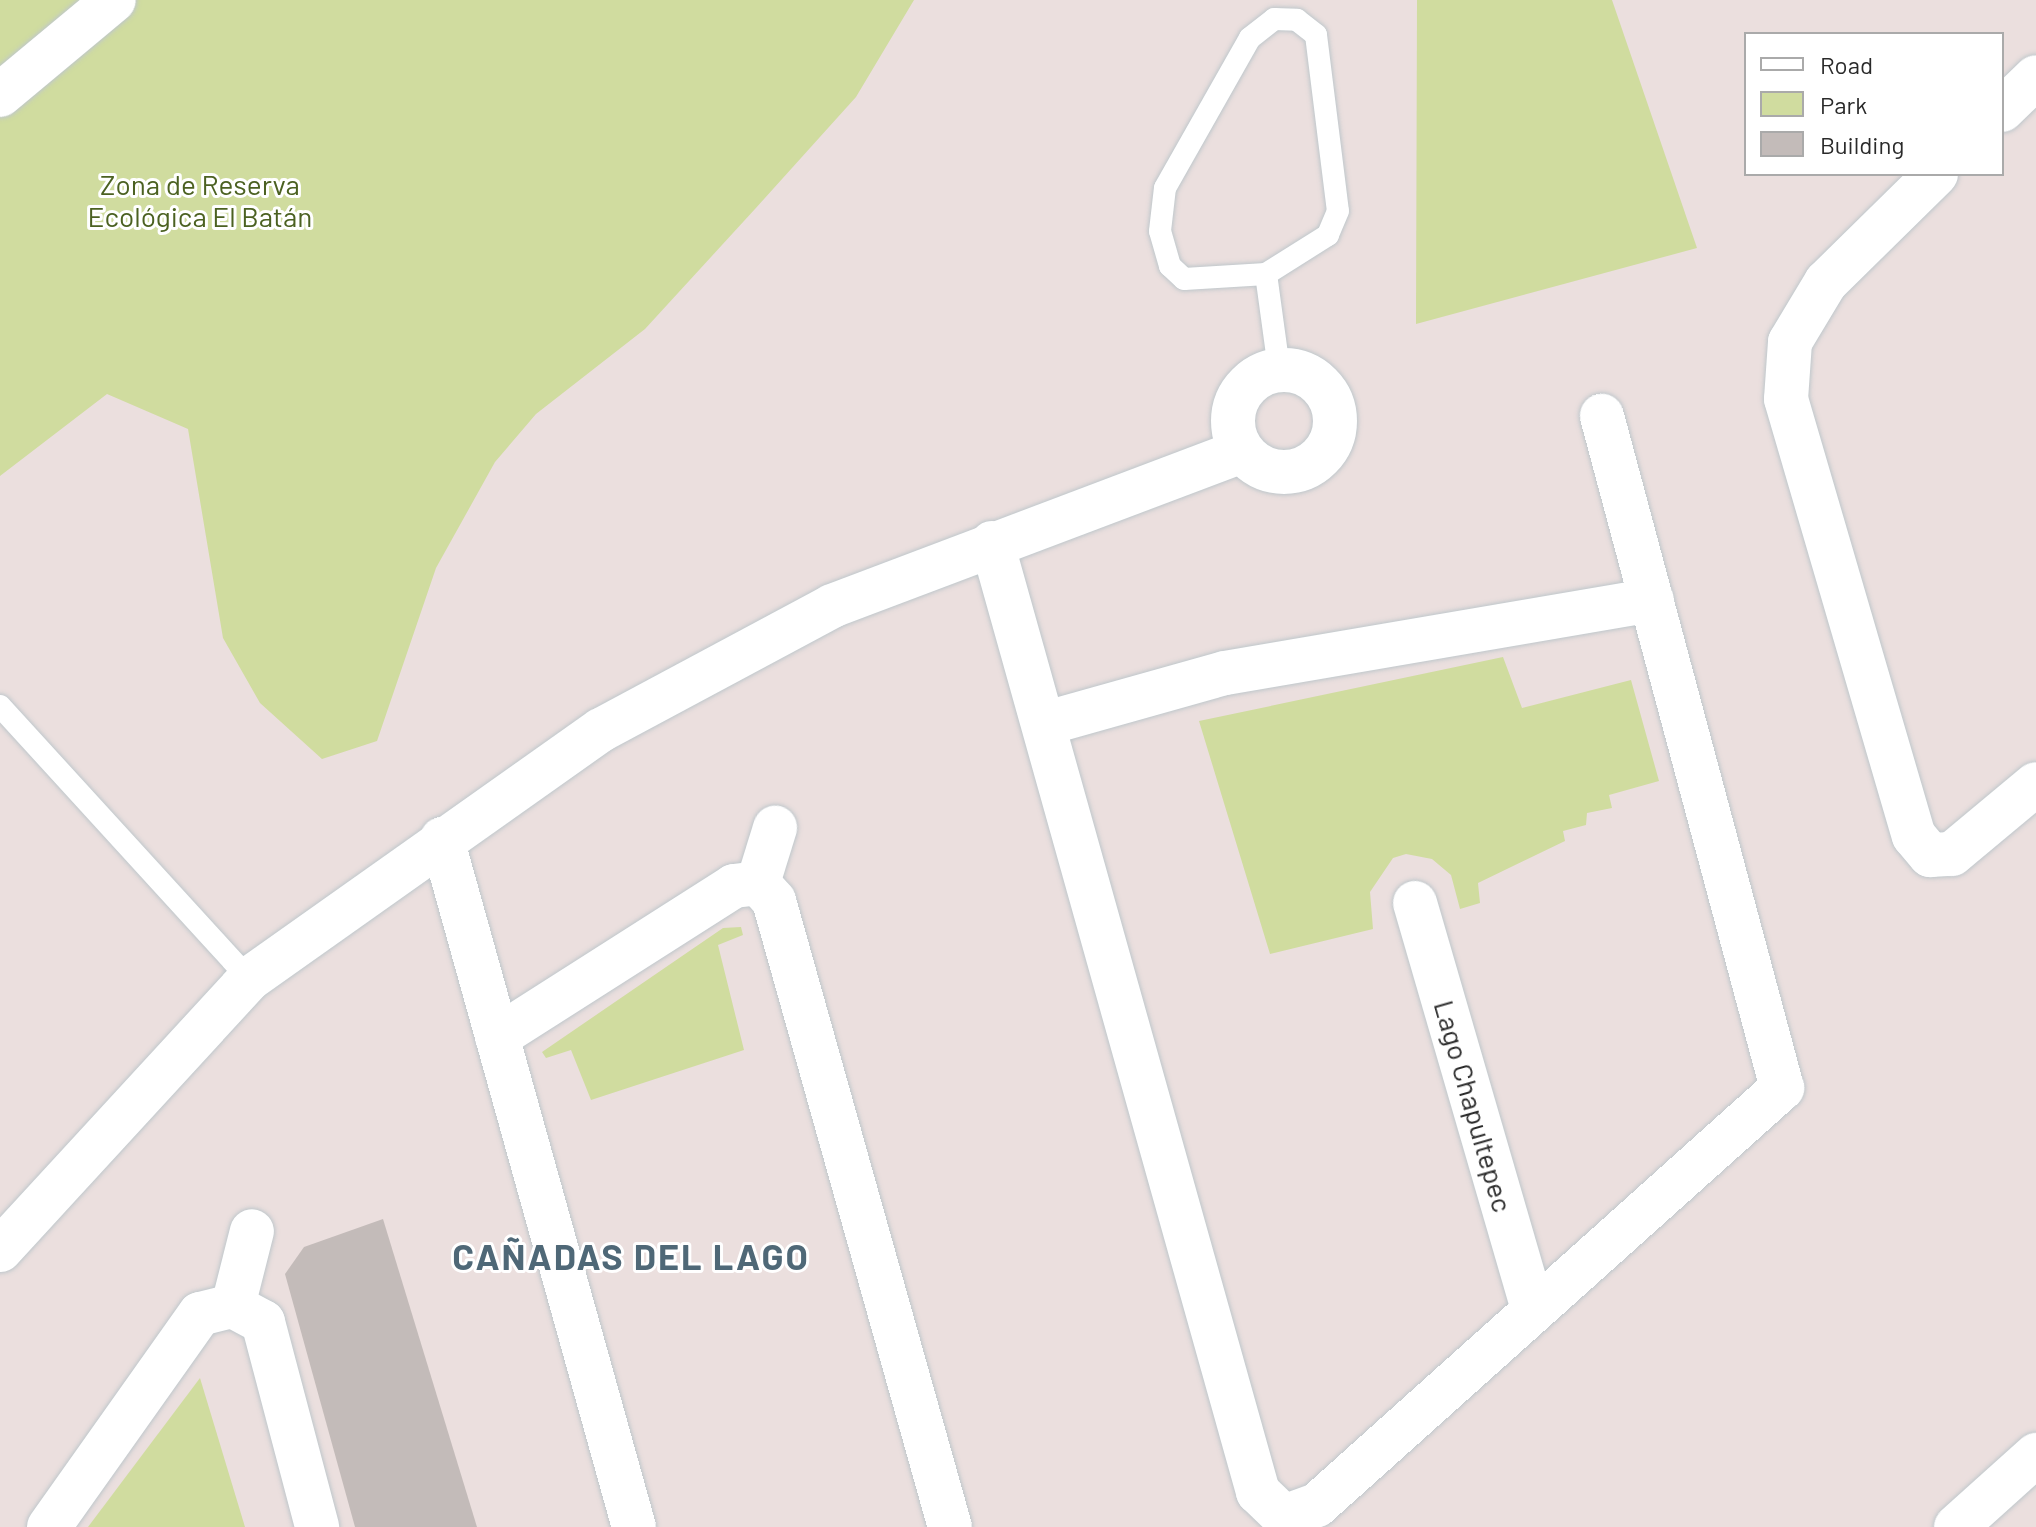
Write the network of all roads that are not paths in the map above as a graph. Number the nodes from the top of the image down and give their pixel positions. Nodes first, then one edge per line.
1 (114, 0) edge
2 (2036, 77) edge
3 (0, 95) edge
4 (2004, 108) edge
5 (1934, 176) edge
6 (1266, 274) junction
7 (1279, 369) junction
8 (1602, 416) dead end
9 (1242, 451) junction
10 (992, 543) junction
11 (1652, 600) junction
12 (0, 706) edge
13 (1047, 723) junction
14 (2036, 784) edge
15 (775, 828) dead end
16 (442, 839) junction
17 (758, 883) junction
18 (1415, 903) dead end
19 (249, 979) junction
20 (497, 1037) junction
21 (252, 1231) dead end
22 (0, 1250) edge
23 (233, 1306) junction
24 (1533, 1309) junction
25 (2036, 1455) edge
26 (1282, 1522) edge
27 (49, 1527) edge
28 (317, 1527) edge
29 (634, 1527) edge
30 (950, 1527) edge
31 (1956, 1527) edge

1 - 3 street
2 - 4 street
5 - 14 street
6 - 6 lane
6 - 7 lane
7 - 9 street
7 - 9 street
8 - 11 street
9 - 10 street
10 - 13 street
10 - 16 street
11 - 13 street
11 - 24 street
12 - 19 lane
13 - 26 street
15 - 17 street
16 - 19 street
16 - 20 street
17 - 20 street
17 - 30 street
18 - 24 street, Lago Chapultepec
19 - 22 street
20 - 29 street
21 - 23 street
23 - 27 street
23 - 28 street
24 - 26 street
25 - 31 street

